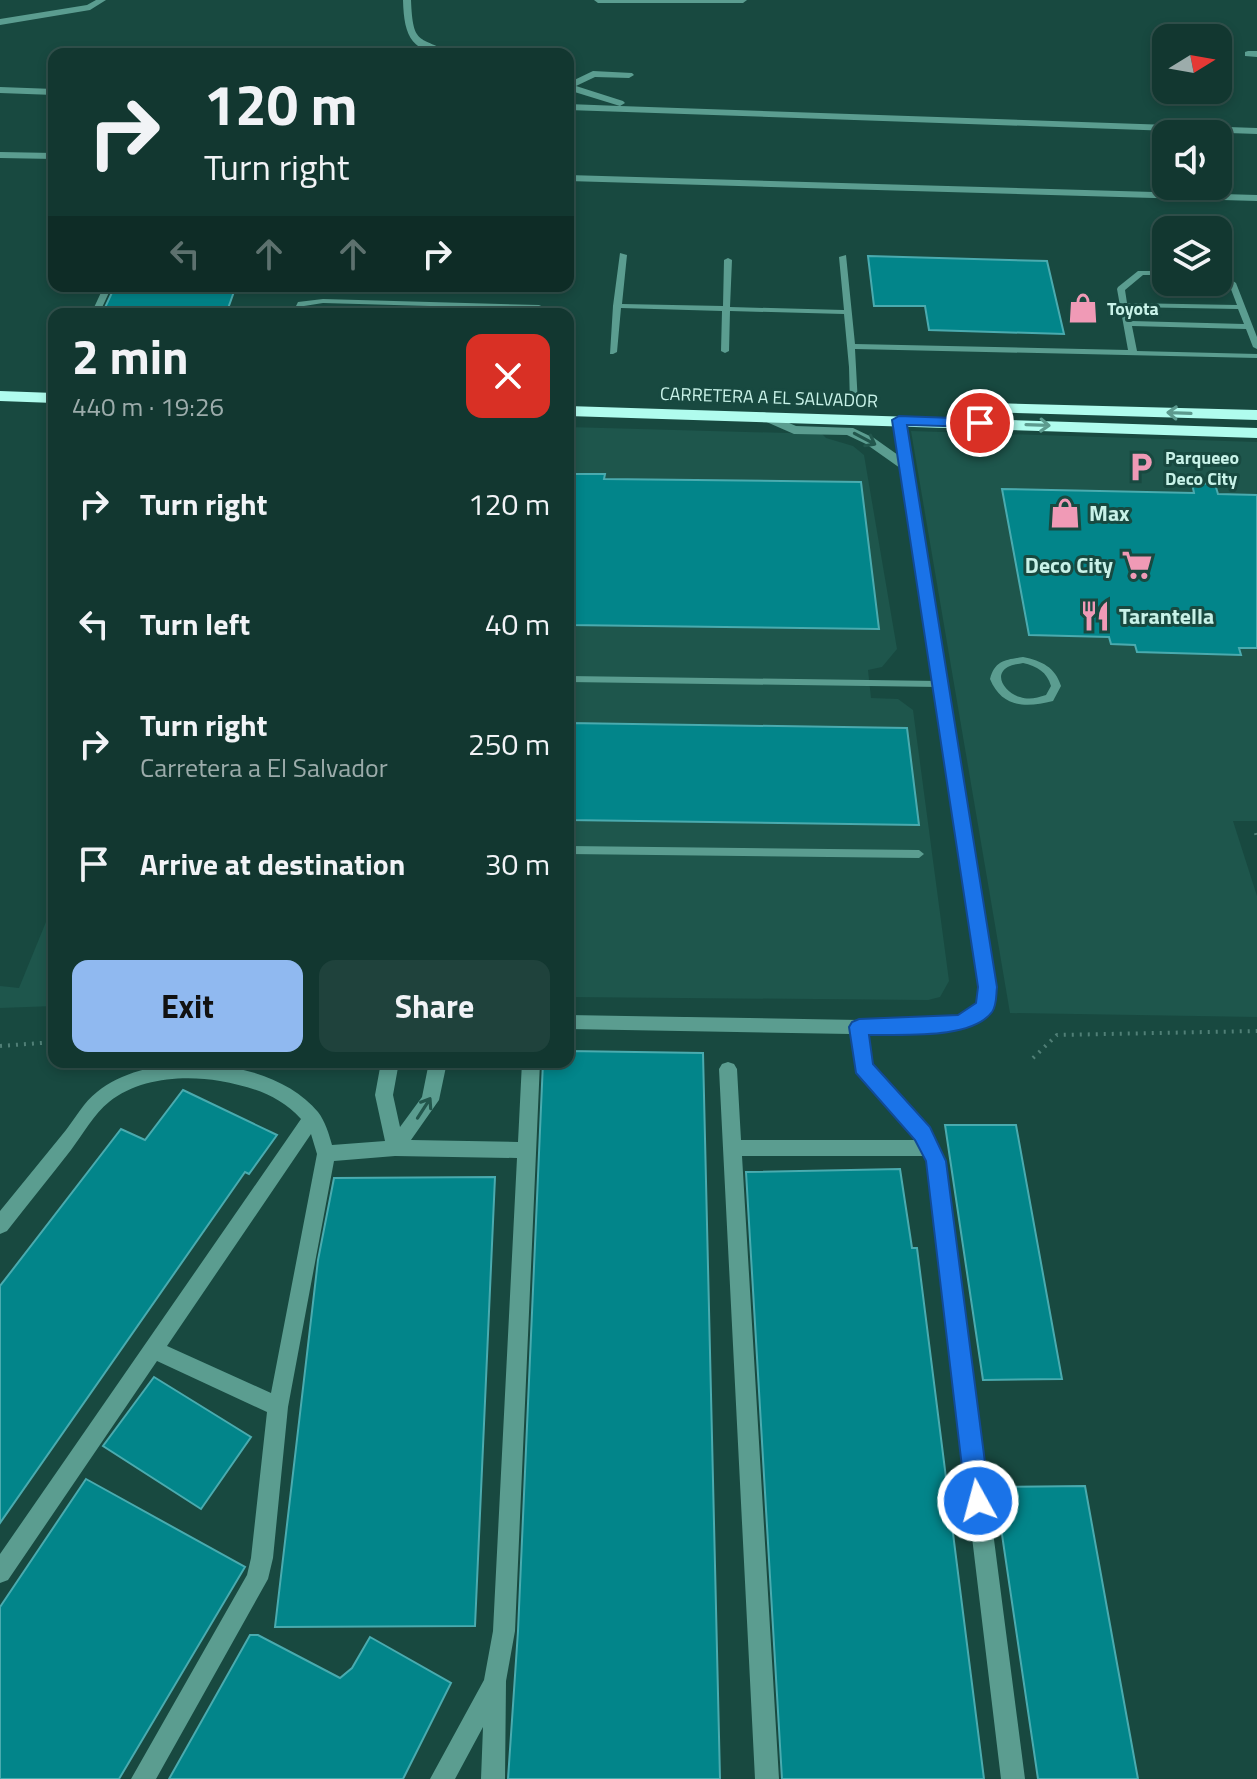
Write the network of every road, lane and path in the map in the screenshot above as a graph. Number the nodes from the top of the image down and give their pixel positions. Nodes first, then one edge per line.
1 (102, 0) edge
2 (407, 0) edge
3 (598, 0) edge
4 (743, 0) edge
5 (0, 22) edge
6 (427, 48) edge
7 (629, 75) dead end
8 (0, 77) edge
9 (574, 84) edge
10 (574, 89) edge
11 (0, 90) edge
12 (16, 90) junction
13 (48, 92) edge
14 (574, 107) edge
15 (640, 109) junction
16 (1257, 131) edge
17 (0, 155) edge
18 (48, 156) edge
19 (574, 178) edge
20 (1257, 198) edge
21 (623, 255) dead end
22 (843, 257) dead end
23 (728, 260) dead end
24 (1152, 274) edge
25 (1232, 283) edge
26 (1124, 305) junction
27 (617, 306) junction
28 (1242, 307) junction
29 (299, 308) edge
30 (541, 308) edge
31 (728, 309) junction
32 (847, 312) junction
33 (1127, 323) junction
34 (1249, 327) junction
35 (851, 346) junction
36 (1257, 347) edge
37 (725, 351) dead end
38 (613, 352) dead end
39 (1133, 353) junction
40 (1257, 356) edge
41 (0, 384) edge
42 (48, 385) edge
43 (0, 396) edge
44 (574, 397) edge
45 (48, 398) edge
46 (854, 404) junction
47 (574, 411) edge
48 (1257, 415) edge
49 (764, 416) junction
50 (899, 420) junction
51 (1257, 433) edge
52 (906, 466) junction
53 (574, 679) edge
54 (939, 684) junction
55 (1041, 702) joint
56 (574, 850) edge
57 (919, 854) dead end
58 (574, 1022) edge
59 (859, 1027) junction
60 (1257, 1031) edge
61 (48, 1042) edge
62 (0, 1046) edge
63 (1033, 1058) dead end
64 (389, 1068) edge
65 (437, 1068) edge
66 (531, 1068) edge
67 (728, 1069) dead end
68 (312, 1118) junction
69 (395, 1148) junction
70 (733, 1148) junction
71 (931, 1148) junction
72 (526, 1150) junction
73 (326, 1154) junction
74 (0, 1225) edge
75 (155, 1350) junction
76 (278, 1407) junction
77 (0, 1572) edge
78 (495, 1681) junction
79 (143, 1779) edge
80 (442, 1779) edge
81 (493, 1779) edge
82 (767, 1779) edge
83 (1013, 1779) edge

1 - 5 street
2 - 6 street
3 - 4 street
7 - 9 street
8 - 12 street
10 - 15 street
11 - 12 street
12 - 13 street
14 - 15 street
15 - 16 street
17 - 18 street
19 - 20 street
21 - 27 lane
22 - 32 lane
23 - 31 lane
24 - 26 lane
25 - 28 lane
26 - 28 lane
26 - 33 lane
27 - 31 lane
27 - 38 lane
28 - 34 lane
29 - 30 lane
31 - 32 lane
31 - 37 lane
32 - 35 lane
33 - 34 lane
33 - 39 lane
34 - 36 lane
35 - 39 lane
35 - 46 lane
39 - 40 lane
41 - 42 highway
43 - 45 highway
44 - 46 highway, CARRETERA A EL SALVADOR
48 -> 46 highway, CARRETERA A EL SALVADOR
47 - 49 highway, CARRETERA A EL SALVADOR
49 - 50 highway, CARRETERA A EL SALVADOR
49 -> 52 street
50 -> 51 highway, CARRETERA A EL SALVADOR
50 - 52 street
52 - 54 street
53 - 54 lane
54 - 59 street
55 - 55 lane
56 - 57 lane
58 - 59 street
59 - 71 street
60 - 63 path
61 - 62 path
64 - 69 street
69 -> 65 street
66 - 72 street
67 - 70 street
68 - 73 street
68 - 74 street
68 - 75 street
69 - 72 street
69 - 73 street
70 - 71 street
70 - 82 street
71 - 83 street
72 - 78 street
73 - 76 street
75 - 76 street
75 - 77 street
76 - 79 street
78 - 80 street
78 - 81 street

